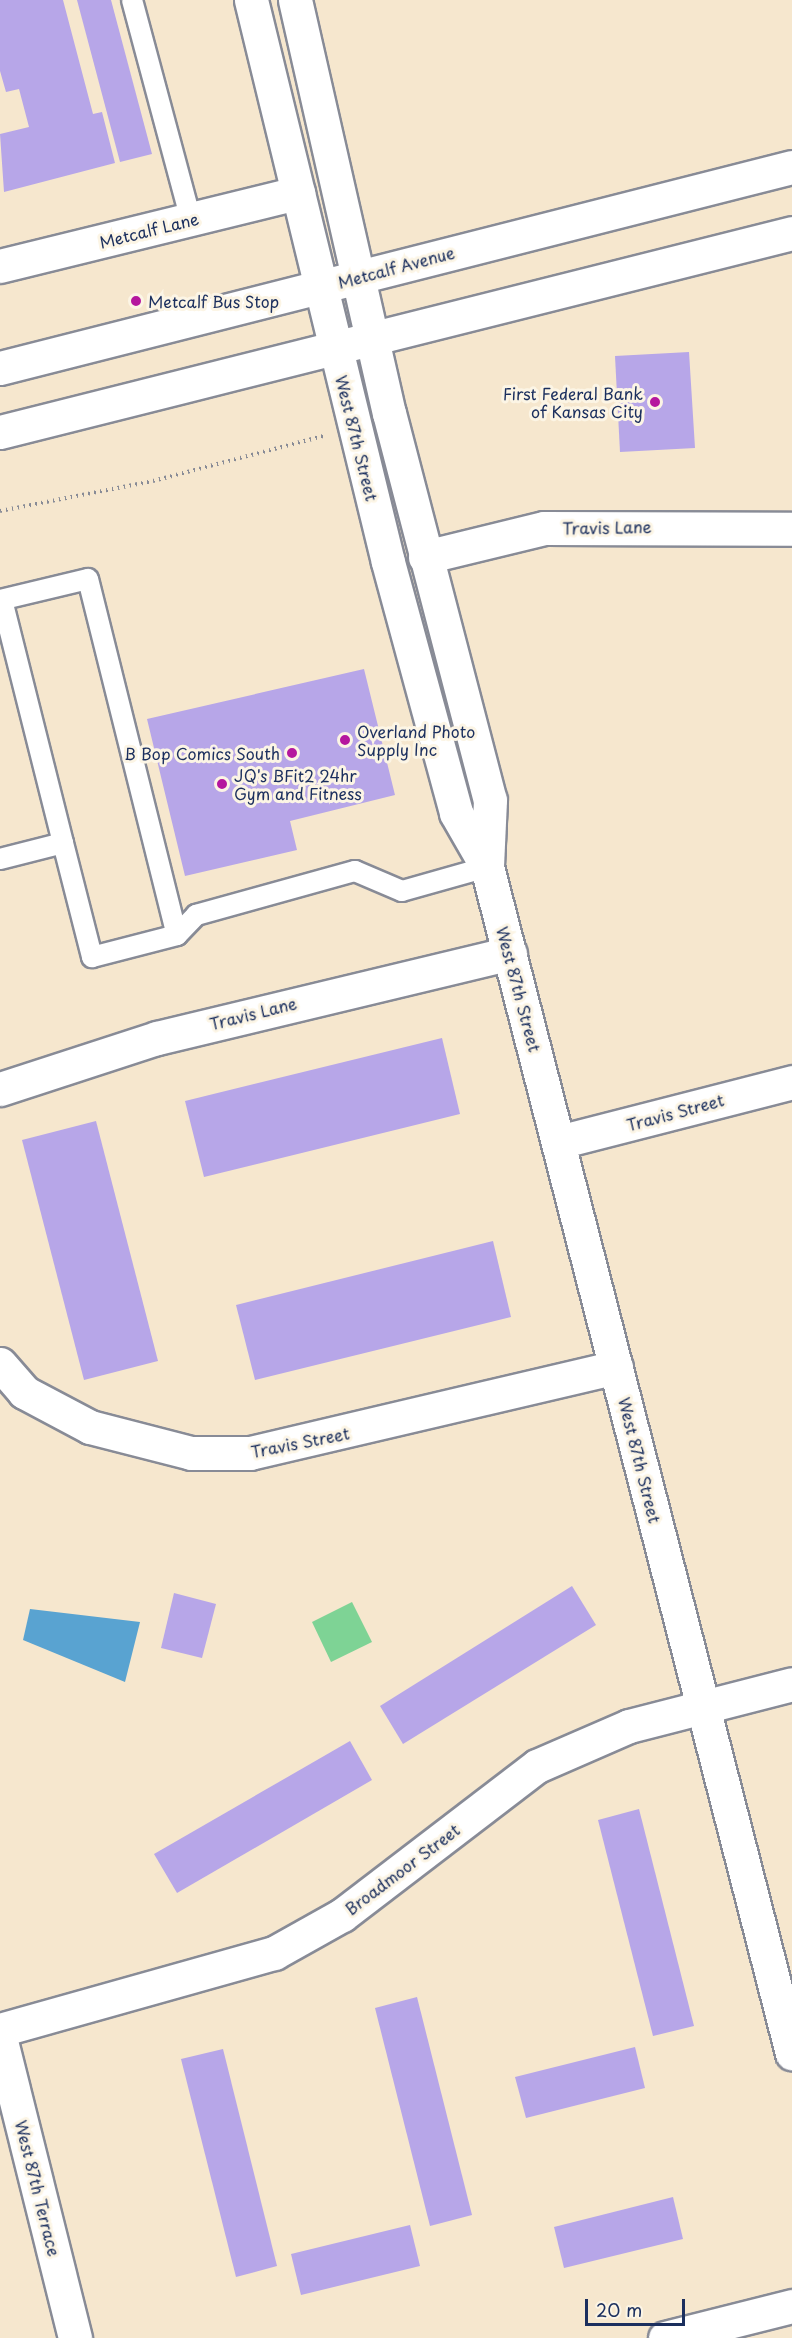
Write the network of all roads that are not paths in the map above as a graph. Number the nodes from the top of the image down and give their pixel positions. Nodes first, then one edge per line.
1 (132, 0) edge
2 (251, 0) edge
3 (295, 0) edge
4 (792, 167) edge
5 (298, 193) junction
6 (191, 220) junction
7 (792, 232) edge
8 (0, 266) edge
9 (361, 276) junction
10 (321, 287) junction
11 (373, 336) junction
12 (335, 346) junction
13 (0, 368) edge
14 (0, 432) edge
15 (792, 529) edge
16 (425, 557) junction
17 (1, 600) edge
18 (63, 843) junction
19 (0, 860) edge
20 (487, 867) junction
21 (177, 935) junction
22 (510, 952) junction
23 (792, 1082) edge
24 (0, 1089) edge
25 (559, 1143) junction
26 (0, 1364) edge
27 (616, 1367) junction
28 (792, 1684) edge
29 (703, 1707) junction
30 (0, 2030) edge
31 (0, 2037) edge
32 (792, 2053) edge
33 (792, 2306) edge
34 (75, 2338) edge
35 (665, 2338) edge

1 - 6 lane
2 - 5 street, West 87th Street
3 - 9 street, West 87th Street
4 - 9 street, Metcalf Avenue
5 - 6 street, Metcalf Lane
5 - 10 street, West 87th Street
6 - 8 street, Metcalf Lane
7 - 11 street
9 - 10 street, Metcalf Avenue
9 - 11 street, West 87th Street
10 - 12 street, West 87th Street
10 - 13 street, Metcalf Avenue
11 - 12 street
11 - 16 street, West 87th Street
12 - 14 street
12 - 20 street, West 87th Street
15 - 16 street, Travis Lane
16 - 20 street, West 87th Street
17 - 18 lane
17 - 21 lane
18 - 19 lane
18 - 21 lane
20 - 21 lane
20 - 22 street, West 87th Street
22 - 24 street, Travis Lane
22 - 25 street, West 87th Street
23 - 25 street, Travis Street
25 - 27 street, West 87th Street
26 - 27 street, Travis Street
27 - 29 street, West 87th Street
28 - 29 street, Broadmoor Street
29 - 30 street, Broadmoor Street
29 - 32 street, West 87th Street
31 - 34 street, West 87th Terrace
33 - 35 street

